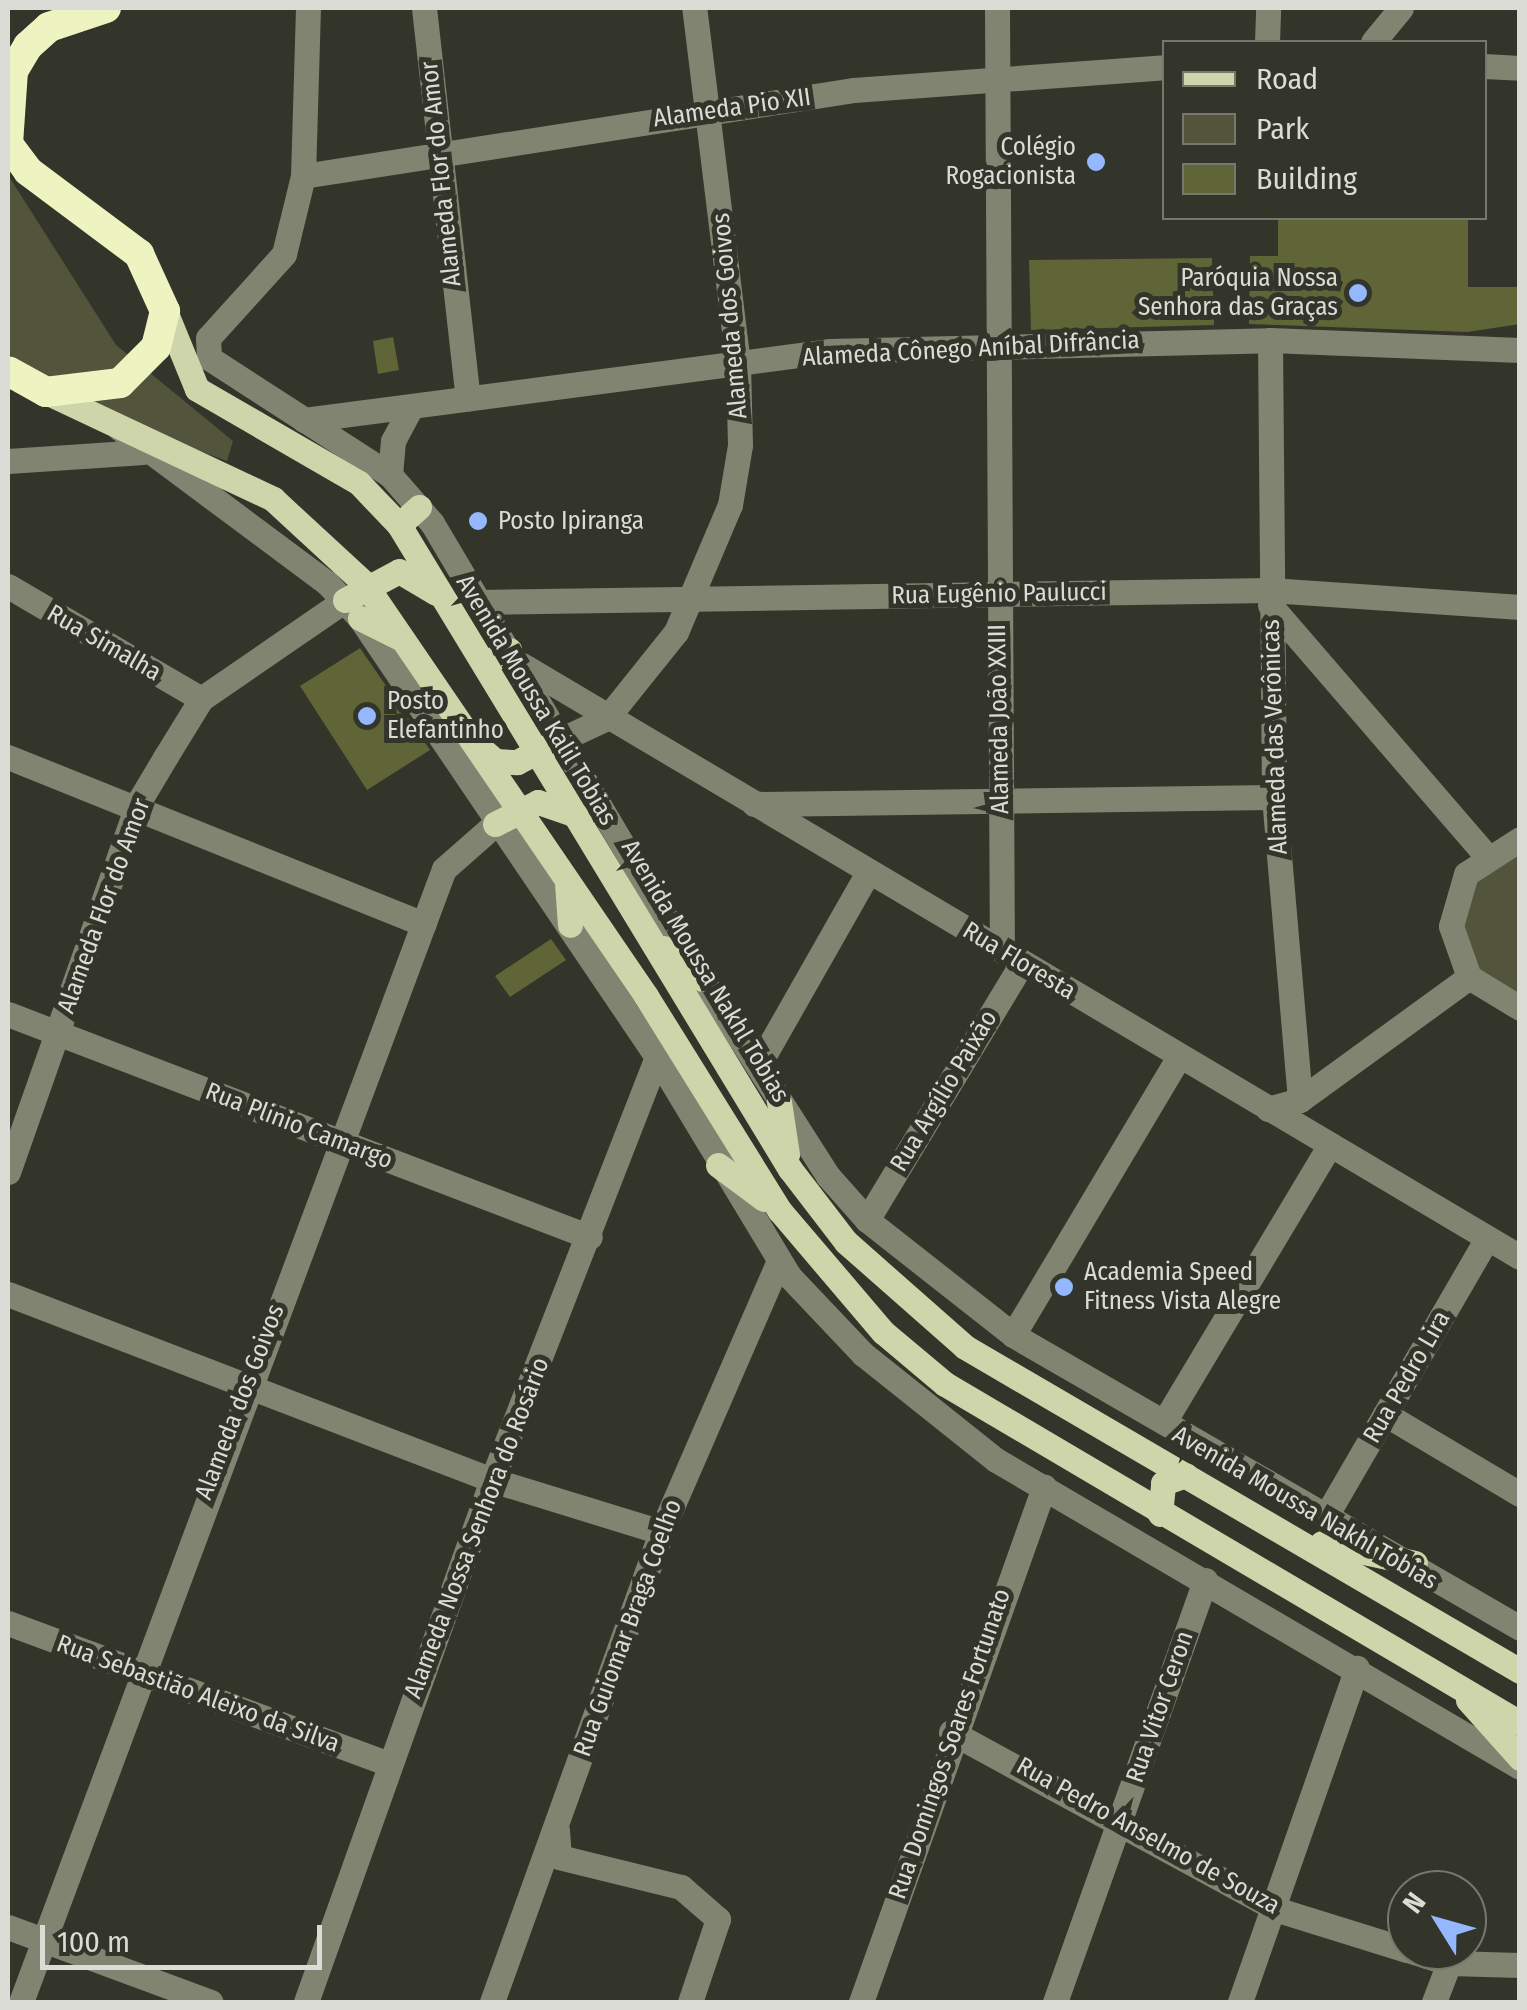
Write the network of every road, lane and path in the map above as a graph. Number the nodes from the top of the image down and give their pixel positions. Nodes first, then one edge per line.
1 (106, 8) edge
2 (308, 8) edge
3 (424, 8) edge
4 (694, 8) edge
5 (997, 8) edge
6 (1268, 8) edge
7 (1401, 8) edge
8 (1267, 40) edge
9 (1375, 40) edge
10 (1487, 66) edge
11 (1162, 67) edge
12 (1520, 68) edge
13 (992, 76) junction
14 (709, 112) junction
15 (8, 144) edge
16 (434, 149) junction
17 (303, 176) junction
18 (165, 311) junction
19 (1270, 340) junction
20 (996, 342) junction
21 (1520, 350) edge
22 (738, 364) junction
23 (11, 380) edge
24 (46, 392) junction
25 (468, 399) junction
26 (411, 407) junction
27 (306, 420) junction
28 (259, 426) junction
29 (119, 428) junction
30 (143, 452) junction
31 (8, 462) edge
32 (390, 475) junction
33 (418, 506) junction
34 (399, 525) junction
35 (8, 586) edge
36 (998, 593) junction
37 (694, 598) junction
38 (1270, 598) junction
39 (356, 601) junction
40 (447, 602) junction
41 (478, 602) junction
42 (1520, 607) edge
43 (514, 657) junction
44 (484, 664) junction
45 (201, 699) junction
46 (607, 718) junction
47 (467, 737) junction
48 (549, 746) junction
49 (8, 757) edge
50 (1274, 797) junction
51 (1000, 800) junction
52 (138, 803) junction
53 (753, 804) junction
54 (576, 815) junction
55 (505, 817) junction
56 (1520, 839) edge
57 (1484, 854) junction
58 (868, 872) junction
59 (567, 884) junction
60 (424, 924) junction
61 (570, 924) junction
62 (648, 936) junction
63 (1012, 957) junction
64 (1469, 978) junction
65 (702, 980) junction
66 (1520, 1008) edge
67 (8, 1014) edge
68 (58, 1033) junction
69 (1180, 1056) junction
70 (658, 1057) junction
71 (758, 1066) junction
72 (1300, 1100) junction
73 (779, 1102) junction
74 (1268, 1109) junction
75 (338, 1142) junction
76 (1330, 1145) junction
77 (718, 1165) junction
78 (790, 1169) junction
79 (8, 1172) edge
80 (780, 1212) junction
81 (867, 1220) junction
82 (590, 1236) junction
83 (1488, 1238) junction
84 (1520, 1257) edge
85 (780, 1260) junction
86 (8, 1294) edge
87 (1012, 1335) junction
88 (246, 1385) junction
89 (1385, 1414) junction
90 (1164, 1422) junction
91 (1133, 1443) junction
92 (1186, 1475) junction
93 (492, 1480) junction
94 (1104, 1480) junction
95 (1044, 1487) junction
96 (1520, 1494) edge
97 (1160, 1514) junction
98 (1326, 1516) junction
99 (661, 1532) junction
100 (1298, 1538) junction
101 (1415, 1564) junction
102 (1205, 1580) junction
103 (8, 1622) edge
104 (1520, 1628) edge
105 (1357, 1668) junction
106 (1520, 1671) edge
107 (139, 1674) junction
108 (1451, 1681) junction
109 (1520, 1723) edge
110 (950, 1732) junction
111 (1520, 1758) edge
112 (389, 1764) junction
113 (1520, 1768) edge
114 (1120, 1819) junction
115 (556, 1825) junction
116 (1275, 1909) junction
117 (8, 1927) edge
118 (43, 1940) junction
119 (1387, 1944) edge
120 (1487, 1965) edge
121 (1520, 1966) edge
122 (1446, 1970) edge
123 (21, 2002) edge
124 (211, 2002) edge
125 (306, 2002) edge
126 (492, 2002) edge
127 (690, 2002) edge
128 (861, 2002) edge
129 (1054, 2002) edge
130 (1240, 2002) edge
131 (1434, 2002) edge

1 - 15 highway
2 - 17 street
3 - 16 street, Alameda Flor do Amor
4 - 14 street, Alameda dos Goivos
5 - 13 street, Alameda João XXIII
6 - 8 street
7 - 9 street
10 - 12 street
11 - 13 street, Alameda Pio XII
13 - 14 street, Alameda Pio XII
13 - 20 street, Alameda João XXIII
14 - 16 street, Alameda Pio XII
14 - 22 street, Alameda dos Goivos
15 - 18 highway, Avenida Moussa Nakhl Tobias
16 - 17 street, Alameda Pio XII
16 - 25 street, Alameda Flor do Amor
17 - 27 street, Avenida Moussa Kalil Tobias
18 - 24 highway
18 - 28 main road, Avenida Moussa Nakhl Tobias
19 - 20 street, Alameda Cônego Aníbal Difrância
19 - 21 street, Alameda Cônego Aníbal Difrância
19 - 38 street, Alameda das Verônicas
20 - 22 street, Alameda Cônego Aníbal Difrância
20 - 36 street, Alameda João XXIII
22 - 25 street, Alameda Cônego Aníbal Difrância
22 - 37 street, Alameda dos Goivos
23 - 24 highway
24 - 29 main road
25 - 26 street, Alameda Cônego Aníbal Difrância
26 - 27 street, Alameda Cônego Aníbal Difrância
26 - 32 street
27 - 28 street, Alameda Cônego Aníbal Difrância
27 - 32 street, Avenida Moussa Kalil Tobias
28 - 34 main road, Avenida Moussa Nakhl Tobias
29 - 30 street
29 - 39 main road
30 - 31 street
30 - 39 street
32 - 33 street, Avenida Moussa Kalil Tobias
33 - 34 main road
33 - 41 street, Avenida Moussa Kalil Tobias
34 - 40 main road, Avenida Moussa Nakhl Tobias
35 - 45 street, Rua Simalha
36 - 37 street, Rua Eugênio Paulucci
36 - 38 street, Rua Eugênio Paulucci
36 - 51 street, Alameda João XXIII
37 - 41 street, Rua Eugênio Paulucci
37 - 46 street, Alameda dos Goivos
38 - 42 street, Rua Eugênio Paulucci
38 - 50 street, Alameda das Verônicas
38 - 57 street
39 - 40 main road
39 - 45 street, Alameda Flor do Amor
39 - 47 main road
39 - 55 street
40 - 44 main road, Avenida Moussa Nakhl Tobias
41 - 43 street, Avenida Moussa Kalil Tobias
43 - 44 main road
43 - 46 street, Rua Floresta
43 - 48 street, Avenida Moussa Kalil Tobias
44 - 48 main road, Avenida Moussa Nakhl Tobias
45 - 52 street, Alameda Flor do Amor
46 - 48 street, Alameda dos Goivos
46 - 53 street, Rua Floresta
47 - 48 main road
47 - 55 main road
48 - 54 main road, Avenida Moussa Nakhl Tobias
48 - 65 street, Avenida Moussa Kalil Tobias
49 - 52 street
50 - 51 street
50 - 72 street, Alameda das Verônicas
51 - 53 street
51 - 63 street, Alameda João XXIII
52 - 60 street
52 - 68 street, Alameda Flor do Amor
53 - 58 street, Rua Floresta
54 - 55 main road
54 - 62 main road, Avenida Moussa Nakhl Tobias
55 - 59 main road
55 - 60 street, Alameda dos Goivos
55 - 61 street
56 - 57 street
57 - 64 street
58 - 63 street, Rua Floresta
58 - 71 street
59 - 61 main road
59 - 80 main road
60 - 75 street, Alameda dos Goivos
61 - 70 street
62 - 65 main road
62 - 78 main road, Avenida Moussa Nakhl Tobias
63 - 69 street, Rua Floresta
63 - 81 street, Rua Argílio Paixão
64 - 66 street
64 - 72 street
65 - 71 street, Avenida Moussa Kalil Tobias
67 - 68 street, Rua Plinio Camargo
68 - 75 street, Rua Plinio Camargo
68 - 79 street, Alameda Flor do Amor
69 - 74 street, Rua Floresta
69 - 87 street
70 - 77 street
70 - 82 street, Alameda Nossa Senhora do Rosário
71 - 73 street, Avenida Moussa Kalil Tobias
72 - 74 street
73 - 78 main road
73 - 81 street, Avenida Moussa Kalil Tobias
74 - 76 street, Rua Floresta
75 - 82 street, Rua Plinio Camargo
75 - 88 street, Alameda dos Goivos
76 - 83 street, Rua Floresta
76 - 90 street
77 - 80 main road
77 - 85 street
78 - 91 main road, Avenida Moussa Nakhl Tobias
80 - 94 main road
81 - 87 street, Avenida Moussa Kalil Tobias
82 - 93 street, Alameda Nossa Senhora do Rosário
83 - 84 street, Rua Floresta
83 - 89 street, Rua Pedro Lira
85 - 95 street
85 - 99 street, Rua Guiomar Braga Coelho
86 - 88 street
87 - 90 street, Avenida Moussa Kalil Tobias
88 - 93 street
88 - 107 street, Alameda dos Goivos
89 - 96 street
89 - 98 street, Rua Pedro Lira
90 - 98 street, Avenida Moussa Kalil Tobias
91 - 92 main road, Avenida Moussa Nakhl Tobias
91 - 94 main road
92 - 97 main road
92 - 100 main road, Avenida Moussa Nakhl Tobias
93 - 99 street
93 - 112 street, Alameda Nossa Senhora do Rosário
94 - 97 main road
95 - 102 street
95 - 110 street, Rua Domingos Soares Fortunato
97 - 108 main road
98 - 101 street, Avenida Moussa Kalil Tobias
99 - 115 street, Rua Guiomar Braga Coelho
100 - 101 main road
100 - 106 main road, Avenida Moussa Nakhl Tobias
101 - 104 street, Avenida Moussa Kalil Tobias
102 - 105 street
102 - 114 street, Rua Vitor Ceron
103 - 107 street, Rua Sebastião Aleixo da Silva
105 - 113 street
105 - 116 street
107 - 112 street, Rua Sebastião Aleixo da Silva
107 - 118 street, Alameda dos Goivos
108 - 109 main road
108 - 111 main road
110 - 114 street, Rua Pedro Anselmo de Souza
110 - 128 street, Rua Domingos Soares Fortunato
112 - 125 street, Alameda Nossa Senhora do Rosário
114 - 116 street, Rua Pedro Anselmo de Souza
114 - 129 street, Rua Vitor Ceron
115 - 126 street, Rua Guiomar Braga Coelho
115 - 127 street
116 - 119 street, Rua Pedro Anselmo de Souza
116 - 130 street
117 - 118 street
118 - 123 street, Alameda dos Goivos
118 - 124 street
120 - 121 street, Rua Pedro Anselmo de Souza
122 - 131 street

